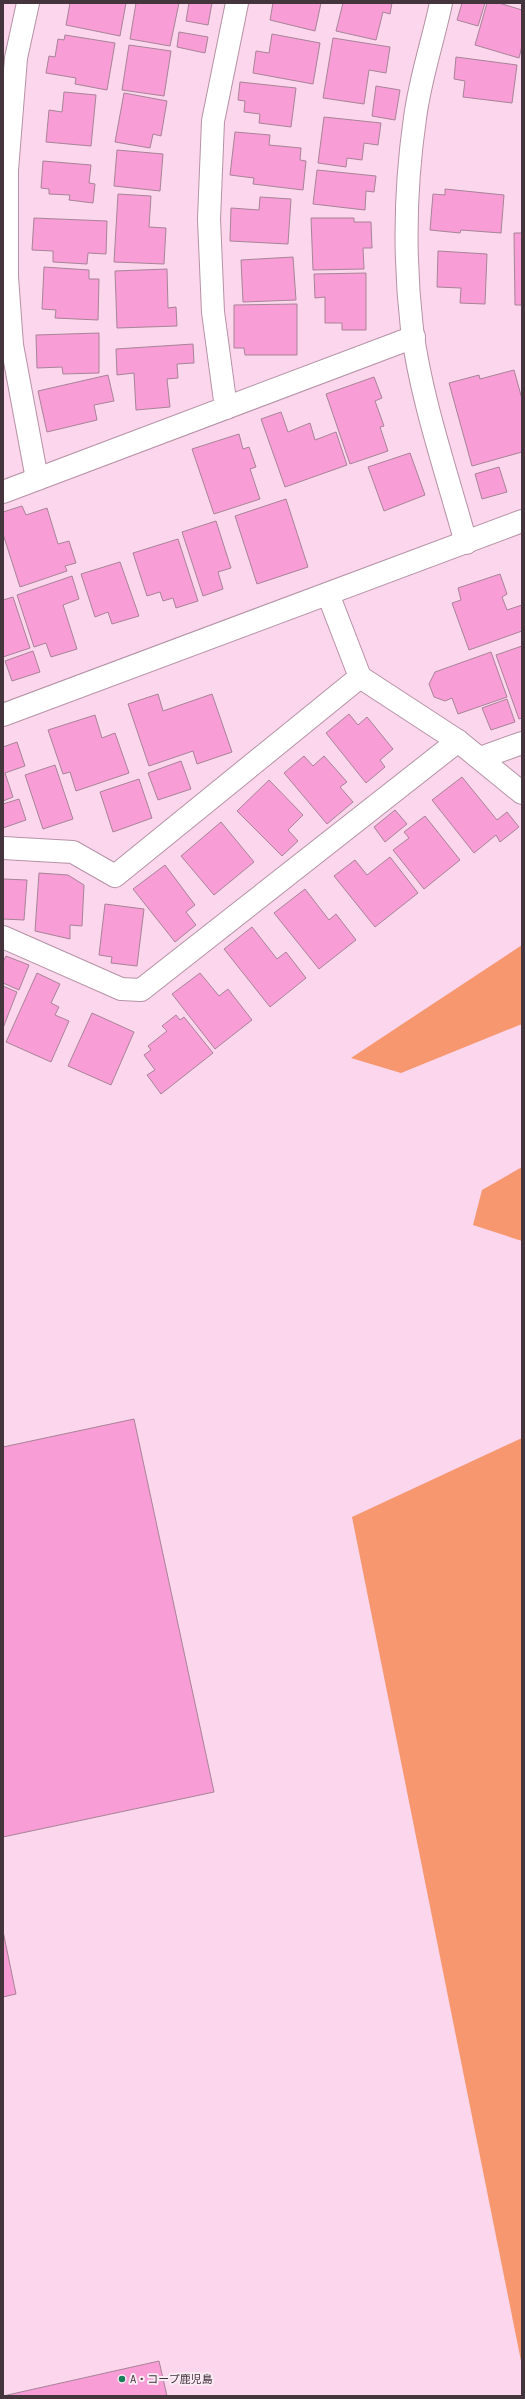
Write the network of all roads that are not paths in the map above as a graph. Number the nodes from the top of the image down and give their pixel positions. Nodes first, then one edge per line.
1 (28, 3) edge
2 (237, 3) edge
3 (442, 3) edge
4 (414, 338) junction
5 (226, 408) junction
6 (37, 479) junction
7 (3, 492) edge
8 (522, 521) edge
9 (466, 543) junction
10 (328, 594) junction
11 (360, 677) junction
12 (3, 715) edge
13 (458, 741) junction
14 (522, 743) edge
15 (480, 758) junction
16 (522, 793) edge
17 (3, 848) edge
18 (3, 938) edge

1 - 6 street
2 - 5 street
3 - 4 street
4 - 5 street
4 - 9 street
5 - 6 street
6 - 7 street
8 - 9 street
9 - 10 street
10 - 11 street
10 - 12 street
11 - 13 street
11 - 17 street
13 - 15 street
13 - 18 street
14 - 15 street
15 - 16 street

